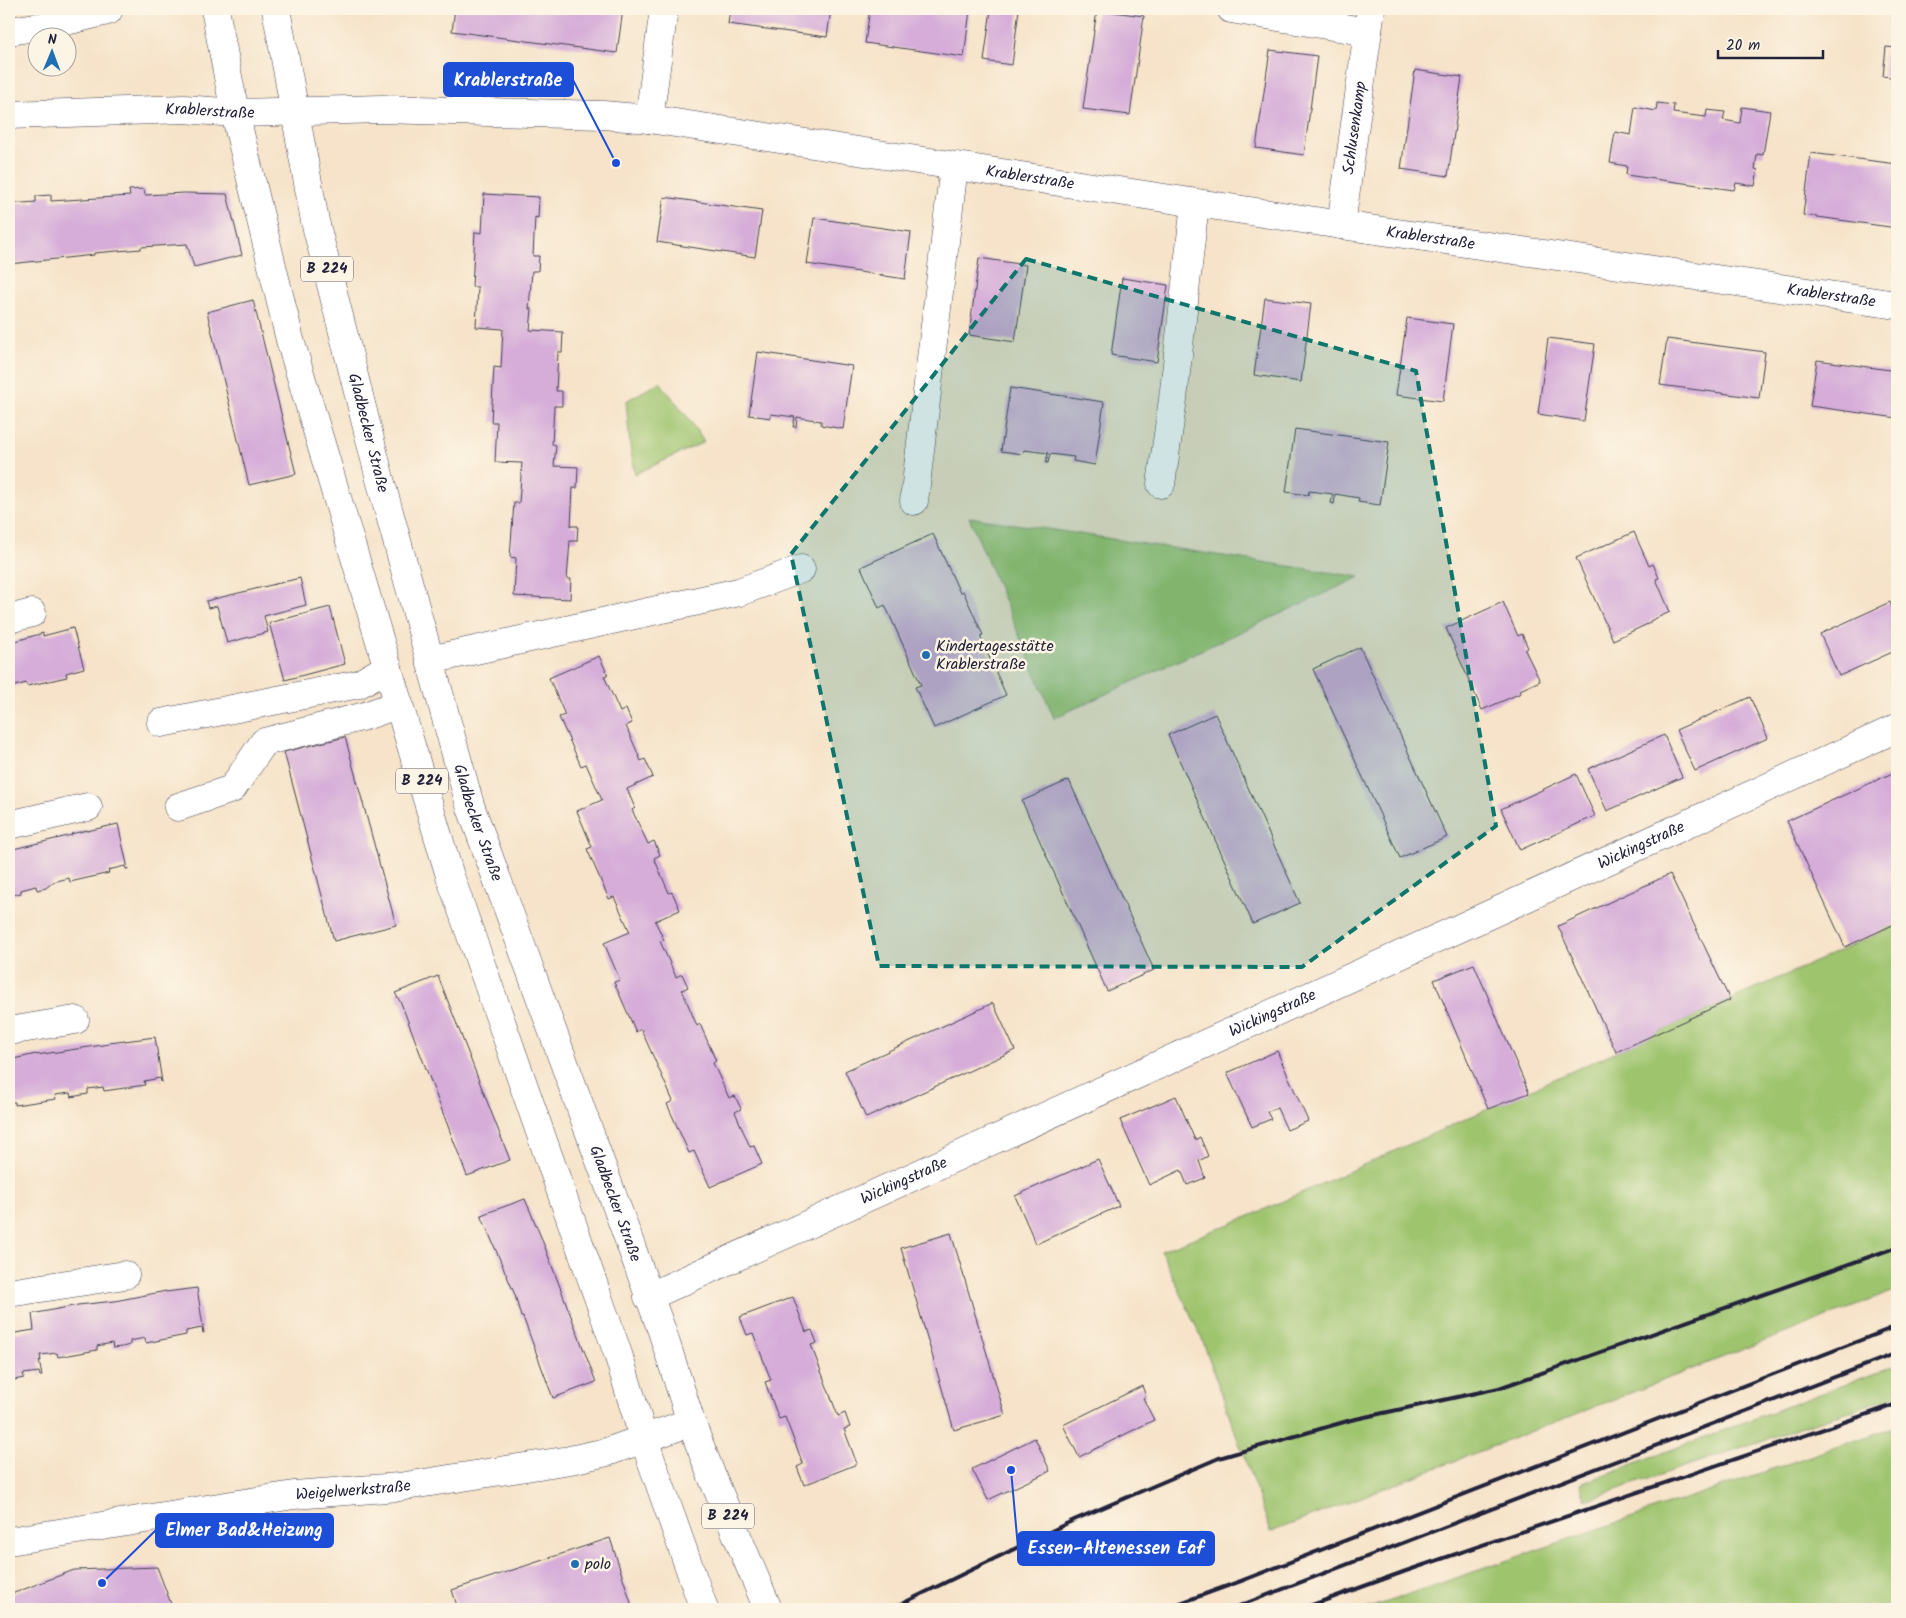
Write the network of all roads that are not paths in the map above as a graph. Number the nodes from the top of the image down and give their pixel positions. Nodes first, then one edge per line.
1 (109, 9) edge
2 (215, 9) edge
3 (276, 9) edge
4 (664, 9) edge
5 (1231, 9) edge
6 (1369, 20) edge
7 (9, 31) edge
8 (294, 111) junction
9 (235, 112) junction
10 (9, 115) edge
11 (649, 119) junction
12 (954, 166) junction
13 (1195, 203) junction
14 (1341, 225) junction
15 (1897, 305) edge
16 (1161, 484) dead end
17 (914, 501) dead end
18 (801, 569) dead end
19 (430, 660) junction
20 (388, 667) junction
21 (399, 704) junction
22 (161, 723) dead end
23 (1897, 728) edge
24 (88, 806) dead end
25 (178, 807) dead end
26 (9, 825) edge
27 (75, 1020) dead end
28 (9, 1031) edge
29 (125, 1275) dead end
30 (9, 1293) edge
31 (648, 1297) junction
32 (691, 1422) junction
33 (644, 1440) junction
34 (9, 1541) edge
35 (704, 1609) edge
36 (768, 1609) edge

1 - 7 street
2 - 9 street, B 224
3 - 8 street, Gladbecker Straße / B 224
4 - 11 street
5 - 6 street, Schlusenkamp
6 - 14 street, Schlusenkamp
8 - 9 street, Krablerstraße
8 - 11 street, Krablerstraße
8 - 19 street, Gladbecker Straße / B 224
9 - 10 street, Krablerstraße
9 - 20 street, B 224
11 - 12 street, Krablerstraße
12 - 13 street, Krablerstraße
12 - 17 street
13 - 14 street, Krablerstraße
13 - 16 street
14 - 15 street, Krablerstraße
18 - 19 street
19 - 31 street, Gladbecker Straße / B 224
20 - 21 street, B 224
20 - 22 street
21 - 25 street
21 - 33 street, B 224
23 - 31 street, Wickingstraße
24 - 26 street
27 - 28 street
29 - 30 street
31 - 32 street, Gladbecker Straße / B 224
32 - 33 street, Weigelwerkstraße
32 - 36 street, Gladbecker Straße / B 224
33 - 34 street, Weigelwerkstraße
33 - 35 street, B 224

